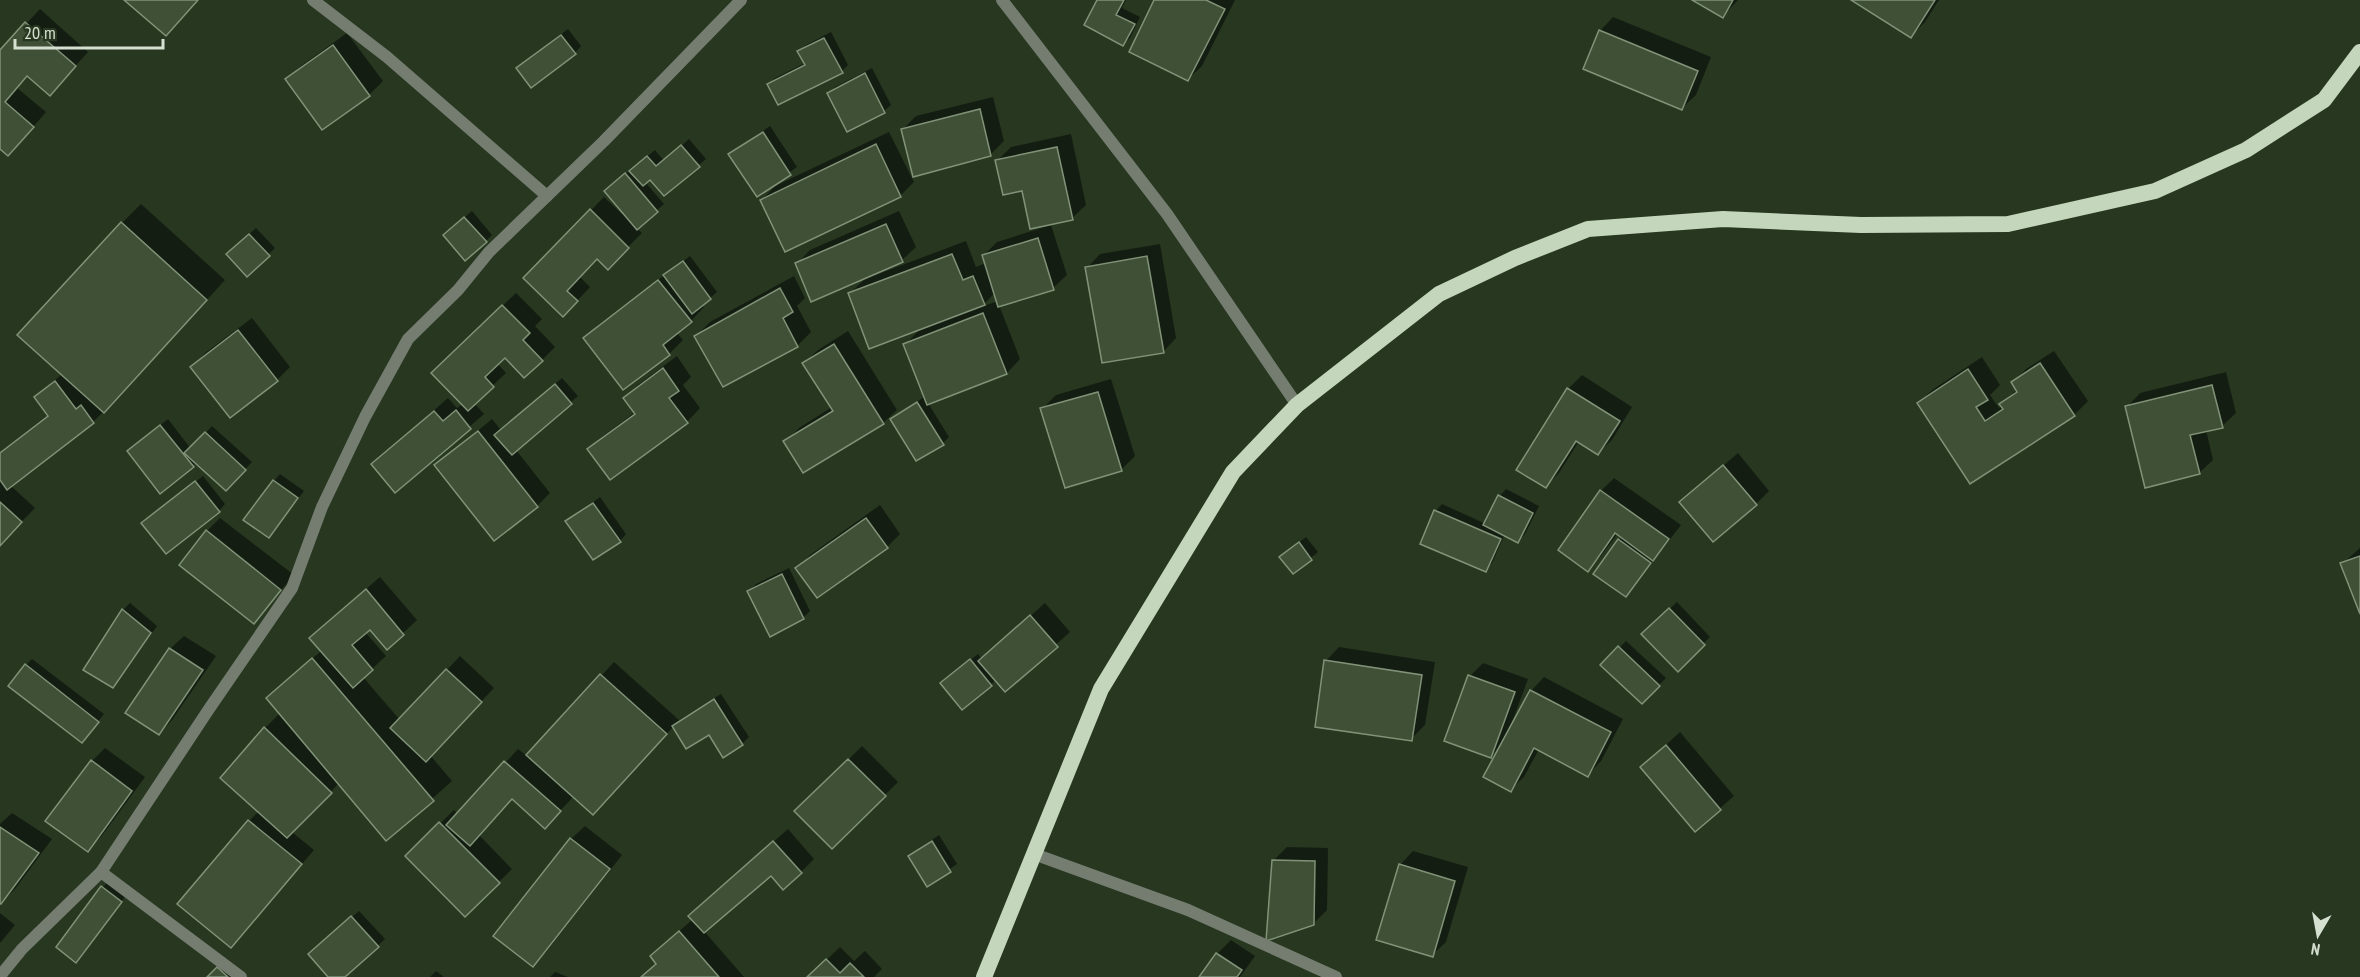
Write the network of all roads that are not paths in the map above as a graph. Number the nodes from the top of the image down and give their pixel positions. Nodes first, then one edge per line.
1 (313, 0) edge
2 (741, 0) edge
3 (1002, 0) edge
4 (2360, 52) edge
5 (547, 196) junction
6 (1297, 405) junction
7 (1034, 854) junction
8 (101, 872) junction
9 (0, 976) edge
10 (241, 977) edge
11 (984, 977) edge
12 (1336, 977) edge

1 - 5 street
2 - 5 street
3 - 6 street
4 - 6 highway
5 - 8 street
6 - 7 highway
7 - 11 highway
7 - 12 street
8 - 9 street
8 - 10 street

